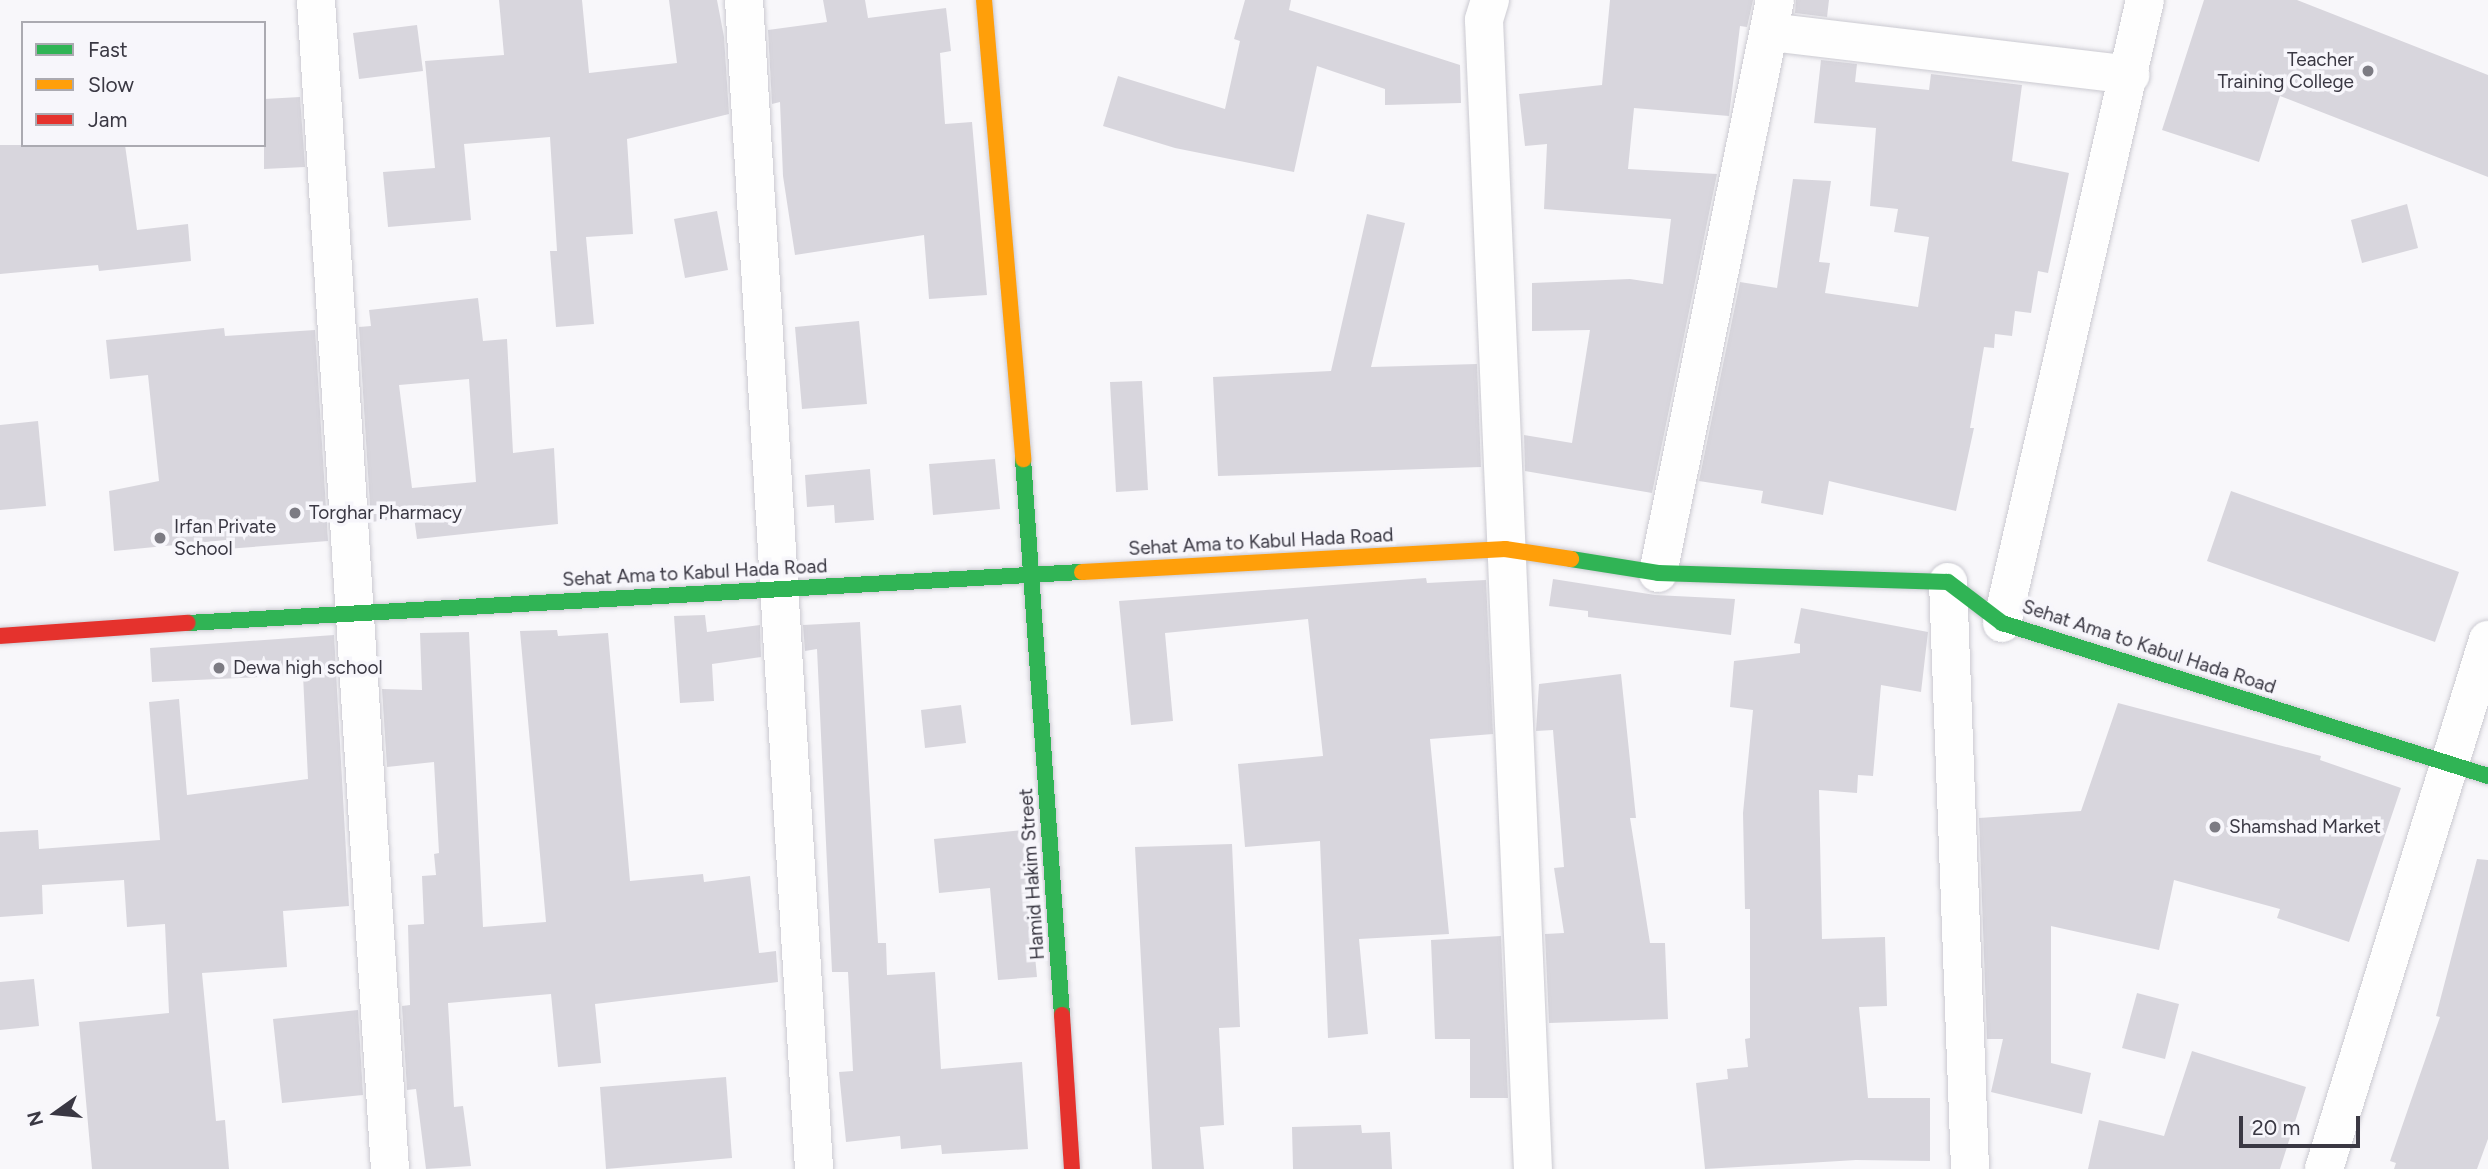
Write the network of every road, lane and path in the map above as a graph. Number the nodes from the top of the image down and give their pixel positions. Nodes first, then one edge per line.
1 (316, 0) edge
2 (744, 0) edge
3 (984, 0) edge
4 (1490, 0) edge
5 (2145, 0) edge
6 (1772, 16) edge
7 (2130, 75) junction
8 (1505, 549) junction
9 (1658, 573) junction
10 (1033, 576) junction
11 (1948, 582) junction
12 (781, 590) junction
13 (353, 612) junction
14 (2002, 623) junction
15 (0, 636) edge
16 (2488, 640) edge
17 (2449, 764) junction
18 (2488, 776) edge
19 (390, 1169) edge
20 (814, 1169) edge
21 (1072, 1169) edge
22 (1534, 1169) edge
23 (1970, 1169) edge
24 (2324, 1169) edge

1 - 13 street
2 - 12 street
3 - 10 main road, Hamid Hakim Street
4 - 8 street
5 - 7 street
6 - 7 street
6 - 9 street
7 - 14 street
8 - 9 main road, Sehat Ama to Kabul Hada Road
8 - 10 main road, Sehat Ama to Kabul Hada Road
8 - 22 street
9 - 11 main road, Sehat Ama to Kabul Hada Road
10 - 12 main road, Sehat Ama to Kabul Hada Road
10 - 21 main road, Hamid Hakim Street
11 - 14 main road, Sehat Ama to Kabul Hada Road
11 - 23 street
12 - 13 main road, Sehat Ama to Kabul Hada Road
12 - 20 street
13 - 15 main road, Sehat Ama to Kabul Hada Road
13 - 19 street
14 - 17 main road, Sehat Ama to Kabul Hada Road
16 - 17 street
17 - 18 main road, Sehat Ama to Kabul Hada Road
17 - 24 street

